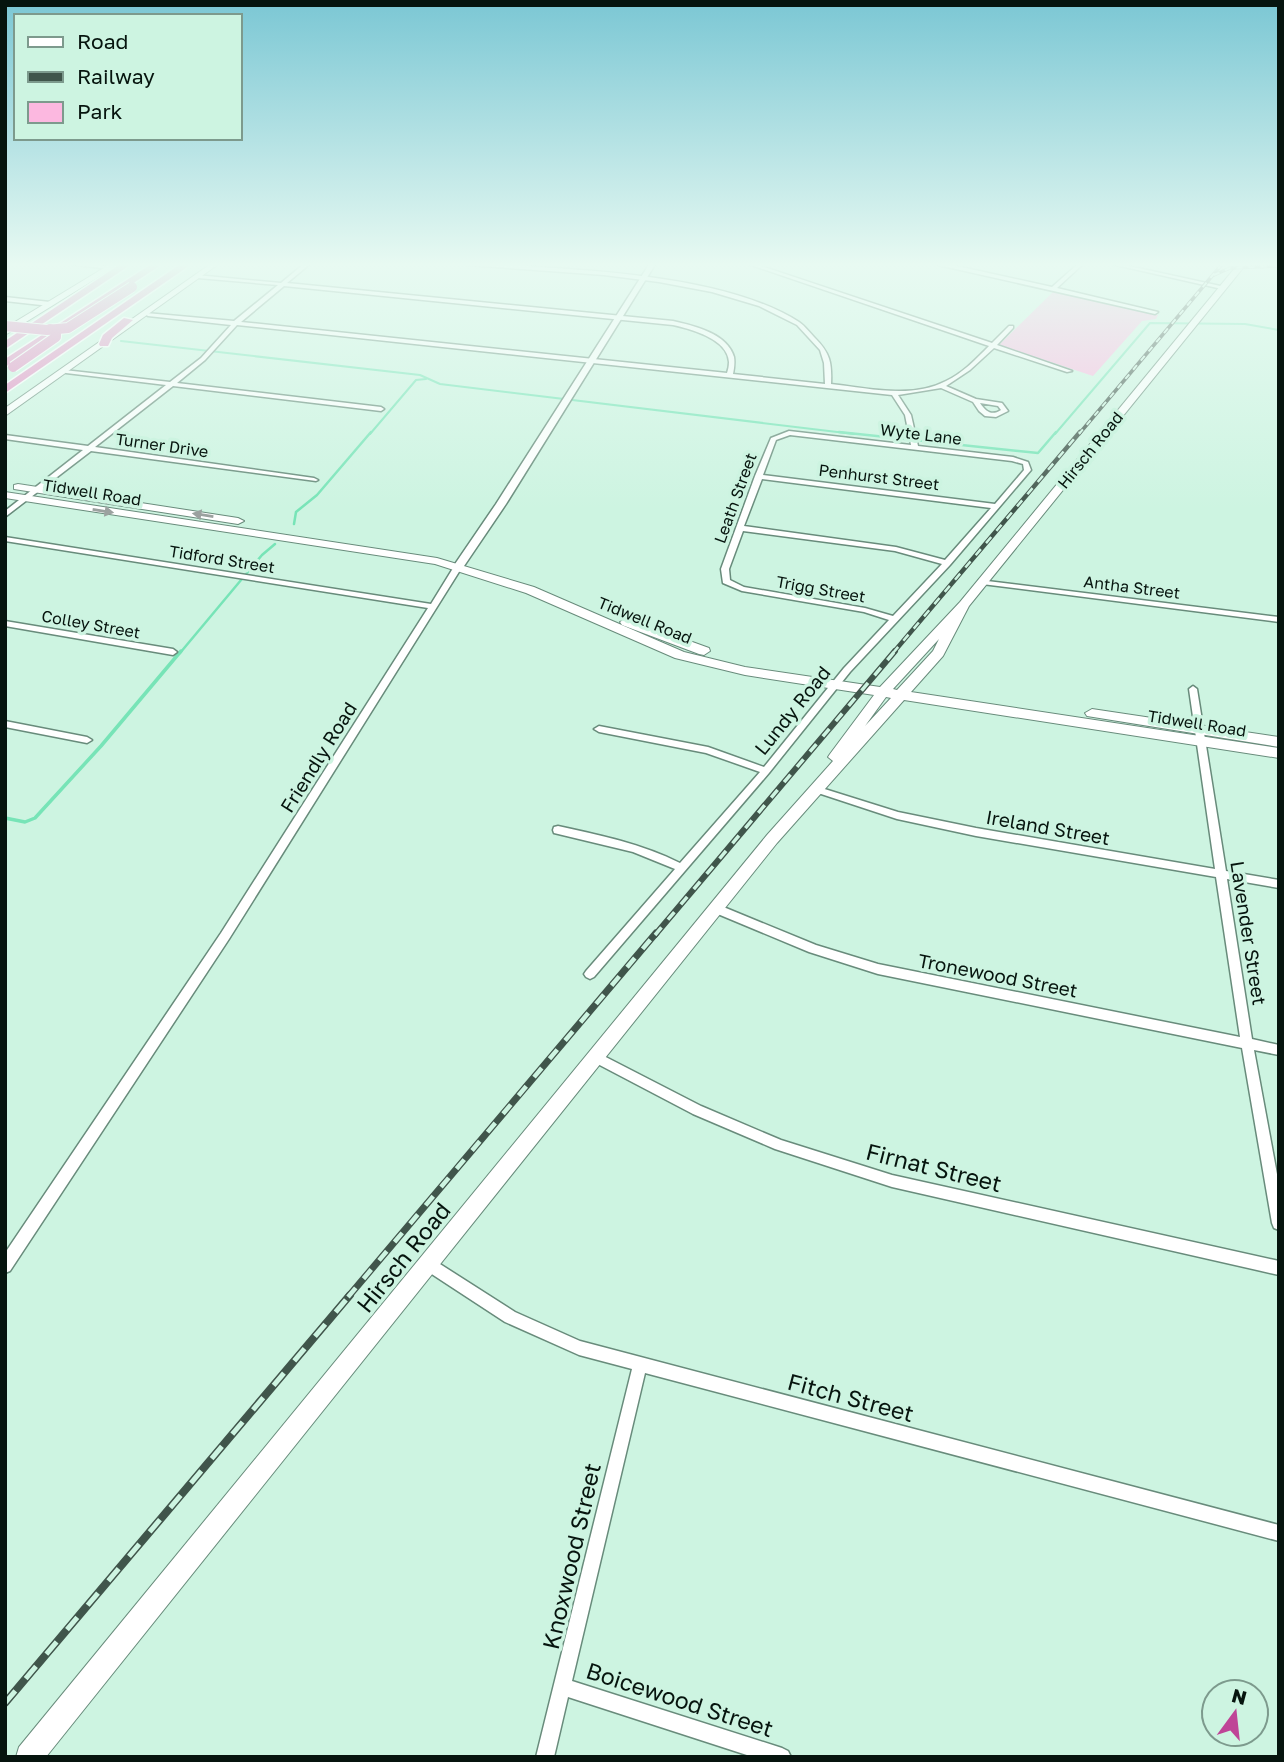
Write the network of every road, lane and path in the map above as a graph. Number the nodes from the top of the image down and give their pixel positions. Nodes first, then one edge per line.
1 (40, 345) edge
2 (42, 345) edge
3 (69, 345) edge
4 (102, 345) edge
5 (216, 345) edge
6 (445, 345) edge
7 (602, 345) edge
8 (723, 345) edge
9 (820, 345) edge
10 (992, 345) joint
11 (1175, 345) edge
12 (593, 361) junction
13 (7, 369) edge
14 (66, 370) junction
15 (1069, 371) dead end
16 (730, 375) junction
17 (171, 383) junction
18 (828, 386) junction
19 (941, 386) junction
20 (5, 390) edge
21 (894, 393) junction
22 (975, 401) dead end
23 (381, 409) dead end
24 (5, 413) edge
25 (803, 434) joint
26 (5, 437) edge
27 (914, 443) junction
28 (90, 449) junction
29 (1026, 472) joint
30 (758, 476) junction
31 (314, 480) dead end
32 (5, 485) edge
33 (38, 490) junction
34 (5, 495) edge
35 (27, 499) junction
36 (142, 505) junction
37 (996, 506) junction
38 (5, 515) edge
39 (131, 516) junction
40 (739, 528) junction
41 (5, 539) edge
42 (339, 542) junction
43 (461, 563) junction
44 (947, 563) junction
45 (982, 582) junction
46 (742, 589) joint
47 (964, 605) junction
48 (434, 607) junction
49 (895, 619) junction
50 (1279, 621) edge
51 (5, 623) edge
52 (173, 652) dead end
53 (839, 681) junction
54 (887, 687) junction
55 (1193, 689) dead end
56 (906, 691) junction
57 (5, 724) edge
58 (599, 729) dead end
59 (1201, 736) junction
60 (87, 740) dead end
61 (1279, 742) edge
62 (1279, 753) edge
63 (766, 771) junction
64 (815, 789) junction
65 (558, 830) dead end
66 (681, 868) junction
67 (1222, 874) junction
68 (1279, 884) edge
69 (718, 909) junction
70 (590, 974) dead end
71 (1247, 1044) junction
72 (1279, 1050) edge
73 (596, 1057) junction
74 (1279, 1223) edge
75 (429, 1264) junction
76 (5, 1266) edge
77 (1279, 1268) edge
78 (640, 1365) junction
79 (1279, 1533) edge
80 (564, 1687) junction
81 (29, 1757) edge
82 (545, 1757) edge
83 (782, 1757) edge

1 - 13 highway, bridge
2 - 13 highway
3 - 20 highway
4 - 14 main road
5 - 17 street
6 - 12 street
7 - 12 street, Friendly Road
8 - 16 street
9 - 18 street
10 - 15 street
10 - 19 street
11 - 45 main road, Hirsch Road
12 - 16 street
12 - 43 street, Friendly Road
14 - 17 street
14 - 24 main road
16 - 18 street
17 - 23 street
17 - 28 street
18 - 21 street
19 - 21 street
19 - 22 street
21 - 27 street
25 - 27 street, Wyte Lane
25 - 30 street, Leath Street
26 - 28 street, Turner Drive
27 - 29 street, Wyte Lane
28 - 31 street, Turner Drive
28 - 33 street
29 - 37 street, Lundy Road
30 - 37 street, Penhurst Street
30 - 40 street, Leath Street
32 - 33 main road, Tidwell Road
33 - 35 street
33 - 36 main road, Tidwell Road
34 - 35 main road, Tidwell Road
35 - 38 street
35 -> 39 main road, Tidwell Road
36 - 39 main road
42 -> 36 main road, Tidwell Road
37 - 44 street, Lundy Road
39 - 42 main road, Tidwell Road
40 - 44 street
40 - 46 street, Leath Street
41 - 48 street, Tidford Street
42 - 43 main road, Tidwell Road
43 - 48 street, Friendly Road
43 - 53 main road, Tidwell Road
44 - 49 street, Lundy Road
45 - 47 main road, Hirsch Road
45 - 50 street, Antha Street
46 - 49 street, Trigg Street
47 - 54 main road, Hirsch Road
47 - 56 main road, Hirsch Road
48 - 76 street, Friendly Road
49 - 53 street, Lundy Road
51 - 52 street, Colley Street
53 - 54 main road, Tidwell Road
53 - 63 street, Lundy Road
54 - 56 main road, Tidwell Road
54 - 64 main road, Hirsch Road
55 - 59 street, Lavender Street
56 - 59 main road, Tidwell Road
56 - 64 main road, Hirsch Road
57 - 60 street
58 - 63 street
59 - 61 main road, Tidwell Road
59 - 62 main road, Tidwell Road
59 - 67 street, Lavender Street
63 - 66 street, Lundy Road
64 - 67 street, Ireland Street
64 - 69 main road, Hirsch Road
65 - 66 street
66 - 70 street, Lundy Road
67 - 68 street, Ireland Street
67 - 71 street, Lavender Street
69 - 71 street, Tronewood Street
69 - 73 main road, Hirsch Road
71 - 72 street, Tronewood Street
71 - 74 street, Lavender Street
73 - 75 main road, Hirsch Road
73 - 77 street, Firnat Street
75 - 78 street, Fitch Street
75 - 81 main road, Hirsch Road
78 - 79 street, Fitch Street
78 - 80 street, Knoxwood Street
80 - 82 street, Knoxwood Street
80 - 83 street, Boicewood Street

